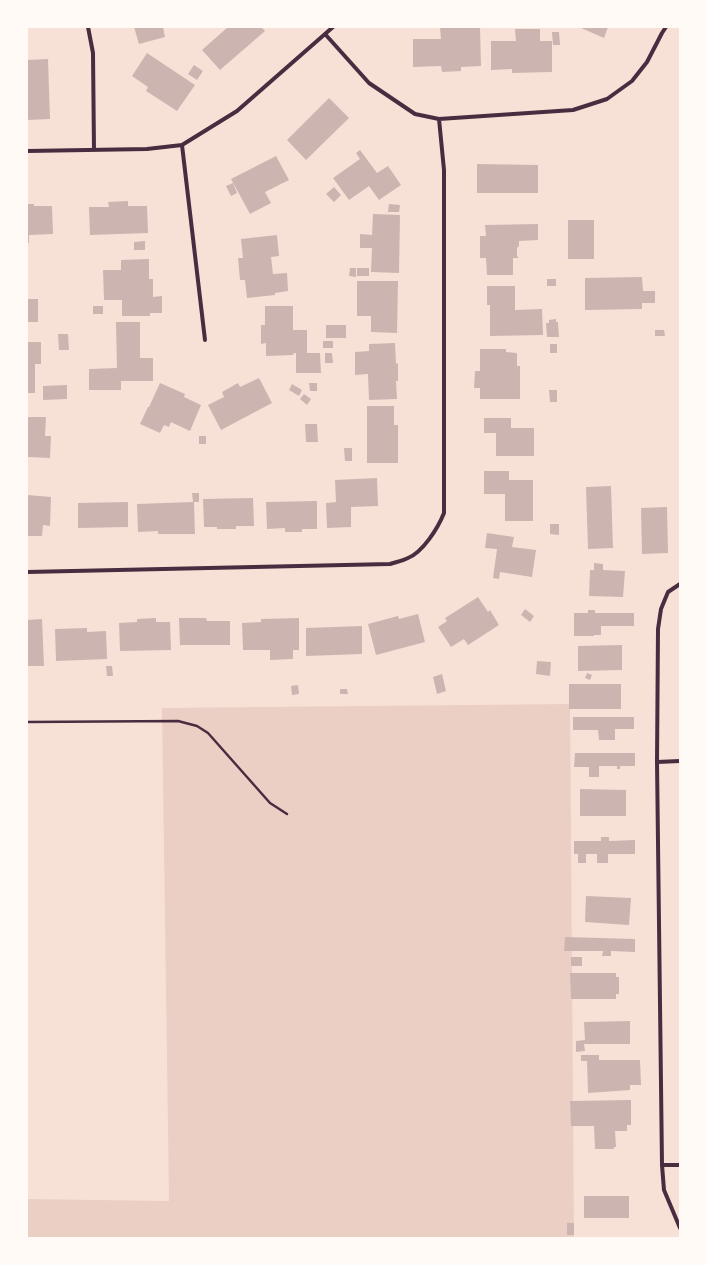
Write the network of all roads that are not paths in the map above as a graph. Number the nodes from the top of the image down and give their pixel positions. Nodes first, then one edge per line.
1 (88, 27) edge
2 (332, 27) edge
3 (666, 27) edge
4 (325, 34) junction
5 (440, 119) junction
6 (182, 145) junction
7 (94, 150) junction
8 (27, 151) edge
9 (205, 340) dead end
10 (27, 572) edge
11 (680, 584) edge
12 (680, 761) edge
13 (657, 762) junction
14 (662, 1165) junction
15 (680, 1165) edge
16 (680, 1228) edge

1 - 7 street
2 - 4 street
3 - 5 street
4 - 5 street
4 - 6 street
5 - 10 street
6 - 7 street
6 - 9 street
7 - 8 street
11 - 13 street
12 - 13 street
13 - 14 street
14 - 15 street
14 - 16 street

